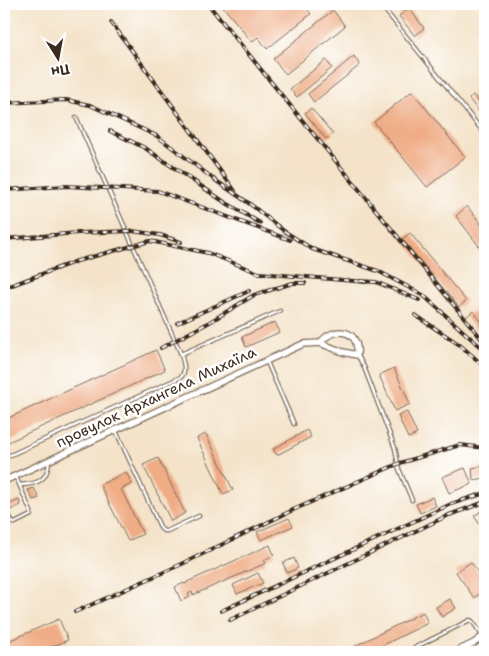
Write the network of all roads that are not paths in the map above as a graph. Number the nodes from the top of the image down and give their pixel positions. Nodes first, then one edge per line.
1 (380, 4) edge
2 (76, 117) dead end
3 (485, 134) edge
4 (280, 311) dead end
5 (320, 343) junction
6 (181, 354) junction
7 (358, 355) junction
8 (267, 360) junction
9 (294, 424) dead end
10 (115, 430) junction
11 (4, 458) edge
12 (50, 460) junction
13 (15, 475) junction
14 (4, 480) edge
15 (20, 485) junction
16 (412, 500) dead end
17 (4, 506) edge
18 (199, 516) dead end
19 (485, 637) edge
20 (406, 652) edge
21 (455, 652) edge

1 - 3 lane
2 - 6 lane
4 - 6 lane
5 - 7 street
5 - 7 street, провулок Архангела Михаїла
5 - 8 street, провулок Архангела Михаїла
6 - 11 lane
7 - 16 lane
8 - 9 lane
8 - 10 street, провулок Архангела Михаїла
10 - 12 street, провулок Архангела Михаїла
10 - 18 lane
12 - 13 street, провулок Архангела Михаїла
12 - 15 lane
13 - 14 street, провулок Архангела Михаїла
13 - 15 lane
15 - 17 lane
19 - 20 lane
19 - 21 street

